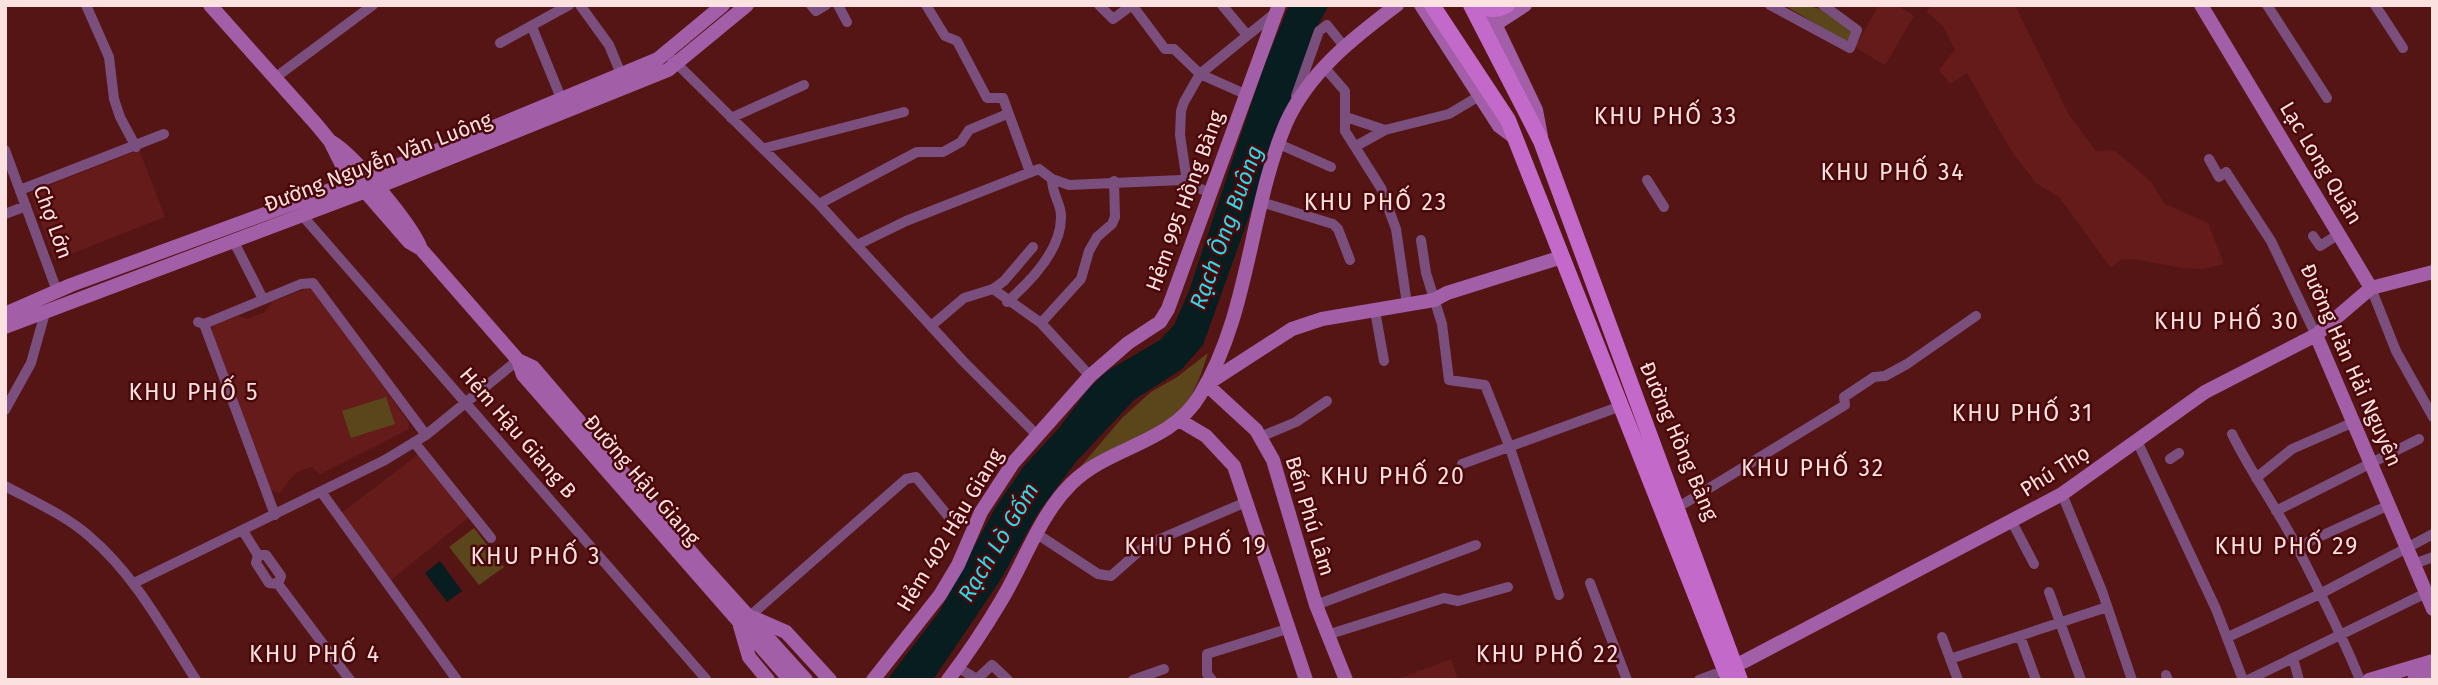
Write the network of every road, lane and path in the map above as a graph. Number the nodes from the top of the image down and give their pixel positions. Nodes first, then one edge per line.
1 (86, 5) edge
2 (210, 5) edge
3 (373, 5) edge
4 (569, 5) edge
5 (580, 5) edge
6 (723, 5) edge
7 (747, 5) edge
8 (811, 5) edge
9 (826, 5) edge
10 (838, 5) edge
11 (926, 5) edge
12 (1100, 5) edge
13 (1222, 5) edge
14 (1396, 5) edge
15 (1421, 5) edge
16 (1432, 5) edge
17 (1471, 5) edge
18 (1479, 5) edge
19 (1486, 5) edge
20 (1507, 5) edge
21 (1525, 5) edge
22 (1770, 5) edge
23 (1823, 5) edge
24 (2201, 5) edge
25 (2267, 5) edge
26 (2375, 5) edge
27 (1276, 10) edge
28 (847, 22) dead end
29 (531, 27) junction
30 (1497, 29) junction
31 (1247, 35) junction
32 (500, 43) dead end
33 (1343, 45) junction
34 (2403, 48) dead end
35 (667, 53) junction
36 (677, 65) junction
37 (1324, 66) junction
38 (621, 74) junction
39 (1200, 74) junction
40 (276, 78) junction
41 (804, 85) dead end
42 (1245, 94) junction
43 (1481, 95) junction
44 (561, 98) junction
45 (2327, 98) dead end
46 (904, 112) dead end
47 (1007, 114) junction
48 (1346, 117) junction
49 (731, 118) junction
50 (1287, 122) junction
51 (1385, 130) junction
52 (164, 134) dead end
53 (1515, 138) junction
54 (1542, 141) junction
55 (1279, 144) junction
56 (1356, 146) junction
57 (136, 147) junction
58 (765, 148) junction
59 (5, 150) edge
60 (2209, 159) dead end
61 (1331, 167) dead end
62 (1030, 172) junction
63 (1052, 179) junction
64 (1647, 180) dead end
65 (1114, 181) junction
66 (1187, 182) junction
67 (367, 184) junction
68 (20, 190) junction
69 (1210, 193) junction
70 (1261, 202) junction
71 (819, 204) junction
72 (26, 206) junction
73 (1664, 207) dead end
74 (5, 214) edge
75 (301, 214) junction
76 (2339, 234) junction
77 (2313, 236) dead end
78 (233, 240) junction
79 (1421, 240) dead end
80 (857, 245) junction
81 (1033, 247) dead end
82 (1562, 257) junction
83 (1350, 260) dead end
84 (2433, 272) edge
85 (2371, 288) junction
86 (993, 289) junction
87 (57, 291) junction
88 (263, 299) junction
89 (1434, 300) junction
90 (1007, 302) junction
91 (1407, 304) junction
92 (64, 306) junction
93 (1375, 311) junction
94 (45, 313) junction
95 (5, 314) edge
96 (1976, 316) dead end
97 (1041, 323) junction
98 (931, 326) junction
99 (5, 327) edge
100 (2316, 335) junction
101 (518, 360) junction
102 (1384, 361) dead end
103 (1090, 376) junction
104 (1206, 384) junction
105 (1327, 401) dead end
106 (465, 404) junction
107 (1621, 406) junction
108 (5, 410) edge
109 (2433, 417) edge
110 (1179, 419) junction
111 (2354, 422) junction
112 (1637, 424) junction
113 (1037, 434) junction
114 (2232, 434) dead end
115 (426, 435) junction
116 (1261, 437) junction
117 (2419, 439) dead end
118 (2137, 441) junction
119 (414, 442) junction
120 (1510, 448) junction
121 (2371, 462) junction
122 (1462, 464) dead end
123 (1653, 468) junction
124 (2256, 478) junction
125 (5, 486) edge
126 (322, 493) junction
127 (2062, 494) junction
128 (1246, 502) junction
129 (1685, 503) junction
130 (2389, 505) junction
131 (2276, 511) junction
132 (275, 515) junction
133 (953, 522) dead end
134 (2012, 522) junction
135 (243, 531) junction
136 (1037, 534) junction
137 (2433, 534) edge
138 (491, 538) dead end
139 (1476, 545) dead end
140 (2406, 546) junction
141 (2297, 547) junction
142 (2433, 557) edge
143 (2034, 564) dead end
144 (2414, 564) junction
145 (134, 583) junction
146 (1590, 583) dead end
147 (1508, 587) dead end
148 (2049, 592) dead end
149 (2426, 593) junction
150 (2320, 594) junction
151 (1559, 595) dead end
152 (1316, 605) junction
153 (2107, 607) junction
154 (2433, 608) edge
155 (745, 621) junction
156 (2061, 622) junction
157 (1287, 629) junction
158 (1327, 635) junction
159 (2342, 635) junction
160 (2020, 636) junction
161 (2228, 637) junction
162 (1942, 638) dead end
163 (766, 643) junction
164 (2293, 658) junction
165 (1950, 659) junction
166 (2433, 661) edge
167 (1743, 662) junction
168 (957, 667) junction
169 (1164, 669) dead end
170 (2433, 674) edge
171 (1721, 678) edge
172 (706, 679) edge
173 (196, 680) edge
174 (350, 680) edge
175 (457, 680) edge
176 (768, 680) edge
177 (790, 680) edge
178 (806, 680) edge
179 (830, 680) edge
180 (873, 680) edge
181 (948, 680) edge
182 (1008, 680) edge
183 (1133, 680) edge
184 (1212, 680) edge
185 (1306, 680) edge
186 (1346, 680) edge
187 (1627, 680) edge
188 (1699, 680) edge
189 (1740, 680) edge
190 (1750, 680) edge
191 (1958, 680) edge
192 (2036, 680) edge
193 (2081, 680) edge
194 (2132, 680) edge
195 (2246, 680) edge
196 (2300, 680) edge
197 (2360, 680) edge
198 (2369, 680) edge
199 (2414, 680) edge

1 - 57 street
2 - 40 main road, Đường Hậu Giang
3 - 40 street
4 - 29 street
5 - 38 street
6 - 35 main road, Đường Nguyễn Văn Luông
7 - 36 main road, Đường Nguyễn Văn Luông
8 - 9 street
10 - 28 street
11 - 47 street
12 - 39 street
13 - 31 street
14 - 33 main road
15 - 43 main road, Đường Hồng Bàng
16 - 53 main road, Đường Hồng Bàng
17 - 54 main road, Đường Hồng Bàng
18 - 20 main road, bridge
18 - 30 main road, Đường Hồng Bàng
19 - 30 main road, Đường Hồng Bàng
21 - 30 main road
22 - 23 street
24 - 76 main road, Lạc Long Quân
25 - 45 street
26 - 34 street
27 - 31 street, Hẻm 995 Hồng Bàng
27 - 42 main road, Hẻm 995 Hồng Bàng
29 - 32 street
29 - 44 street
30 - 54 main road, Đường Hồng Bàng
31 - 39 street, Hẻm 995 Hồng Bàng
33 - 37 main road
33 - 50 street
35 - 36 street
35 - 38 main road, Đường Nguyễn Văn Luông
36 - 49 street
36 - 67 main road, Đường Nguyễn Văn Luông
37 - 48 street
37 - 50 main road
38 - 44 main road, Đường Nguyễn Văn Luông
39 - 42 street
39 - 66 street, Hẻm 995 Hồng Bàng
40 - 67 main road, Đường Hậu Giang
41 - 49 street
42 - 69 main road, Hẻm 995 Hồng Bàng
43 - 51 street
43 - 53 main road, Đường Hồng Bàng
44 - 67 main road, Đường Nguyễn Văn Luông
46 - 58 street
47 - 62 street
47 - 71 street
48 - 51 street
48 - 56 street
49 - 58 street
50 - 55 main road
51 - 56 street
52 - 57 street
53 - 82 main road, Đường Hồng Bàng
54 - 112 main road, Đường Hồng Bàng
55 - 61 street
55 - 70 main road
56 - 91 street
57 - 68 street
58 - 71 street
59 - 68 street, Chợ Lớn
60 - 100 street, Đường Hàn Hải Nguyên
62 - 63 street
62 - 80 street
63 - 65 street
63 - 90 street
64 - 73 street
65 - 66 street
65 - 97 street
66 - 69 street
67 - 75 main road, Đường Nguyễn Văn Luông
67 - 87 main road, Đường Nguyễn Văn Luông
67 - 101 main road, Đường Hậu Giang
68 - 72 street, Chợ Lớn
69 - 103 main road, Hẻm 995 Hồng Bàng
70 - 83 street
70 - 104 main road
71 - 80 street
72 - 74 street
72 - 87 street, Chợ Lớn
75 - 78 main road, Đường Nguyễn Văn Luông
75 - 106 street, Hẻm Hậu Giang B
76 - 77 street
76 - 85 main road, Lạc Long Quân
78 - 88 street
78 - 92 main road, Đường Nguyễn Văn Luông
79 - 89 street
80 - 98 street
81 - 86 street
82 - 89 main road
82 - 107 main road, Đường Hồng Bàng
84 - 85 main road
85 - 100 main road, Phú Thọ
85 - 109 street
86 - 90 street
86 - 98 street
87 - 92 main road, Chợ Lớn
87 - 95 main road, Đường Nguyễn Văn Luông
88 - 115 street
88 - 132 street
89 - 91 main road
89 - 120 street
90 - 97 street
91 - 93 main road
92 - 94 main road, Đường Nguyễn Văn Luông
93 - 102 street
93 - 104 main road
94 - 99 main road, Đường Nguyễn Văn Luông
94 - 108 street
96 - 129 street
97 - 103 street
98 - 113 street
100 - 111 main road, Đường Hàn Hải Nguyên
100 - 118 main road, Phú Thọ
101 - 106 street
101 - 155 main road, Đường Hậu Giang
103 - 113 main road, Hẻm 995 Hồng Bàng
104 - 110 main road
104 - 116 main road, Bến Phú Lâm
105 - 116 street
106 - 115 street
106 - 172 street, Hẻm Hậu Giang B
107 - 112 main road, Đường Hồng Bàng
107 - 120 street
110 - 128 main road
110 - 136 main road
111 - 121 main road, Đường Hàn Hải Nguyên
111 - 124 street
112 - 123 main road
112 - 129 main road, Đường Hồng Bàng
112 - 171 main road, Đường Hồng Bàng
113 - 180 main road, Hẻm 402 Hậu Giang
114 - 124 street
115 - 119 street
116 - 152 main road, Bến Phú Lâm
117 - 121 street
118 - 127 main road, Phú Thọ
118 - 161 street
119 - 126 street
119 - 138 street
120 - 122 street
120 - 151 street
121 - 130 main road, Đường Hàn Hải Nguyên
121 - 131 street
123 - 171 main road
123 - 189 main road
124 - 131 street
125 - 145 street
126 - 132 street
126 - 175 street
127 - 134 main road, Phú Thọ
127 - 153 street
128 - 136 street
128 - 157 main road
129 - 167 main road, Đường Hồng Bàng
130 - 140 main road, Đường Hàn Hải Nguyên
130 - 141 street
131 - 141 street
132 - 135 street
133 - 155 street
134 - 143 street
134 - 167 main road, Phú Thọ
135 - 145 street
135 - 174 street
136 - 168 main road
137 - 140 street
139 - 152 street
140 - 144 main road, Đường Hàn Hải Nguyên
140 - 150 street
141 - 150 street
142 - 144 street
144 - 149 main road, Đường Hàn Hải Nguyên
145 - 173 street
146 - 187 street
147 - 158 street
148 - 156 street
149 - 154 main road, Đường Hàn Hải Nguyên
149 - 159 street
150 - 159 street
150 - 161 street
152 - 158 main road, Bến Phú Lâm
153 - 156 street
153 - 194 street
155 - 163 main road, Đường Hậu Giang
155 - 176 main road, Đường Hậu Giang
155 - 179 main road, Đường Hậu Giang
156 - 160 street
156 - 193 street
157 - 184 street
157 - 185 main road
158 - 186 main road, Bến Phú Lâm
159 - 164 street
159 - 197 street
160 - 165 street
160 - 192 street
161 - 195 street
162 - 165 street
163 - 177 main road
163 - 178 main road
164 - 195 street
164 - 196 street
165 - 191 street
166 - 198 main road
167 - 190 main road, Đường Hồng Bàng
168 - 181 main road
168 - 182 street
169 - 183 street
170 - 199 main road
171 - 188 street

